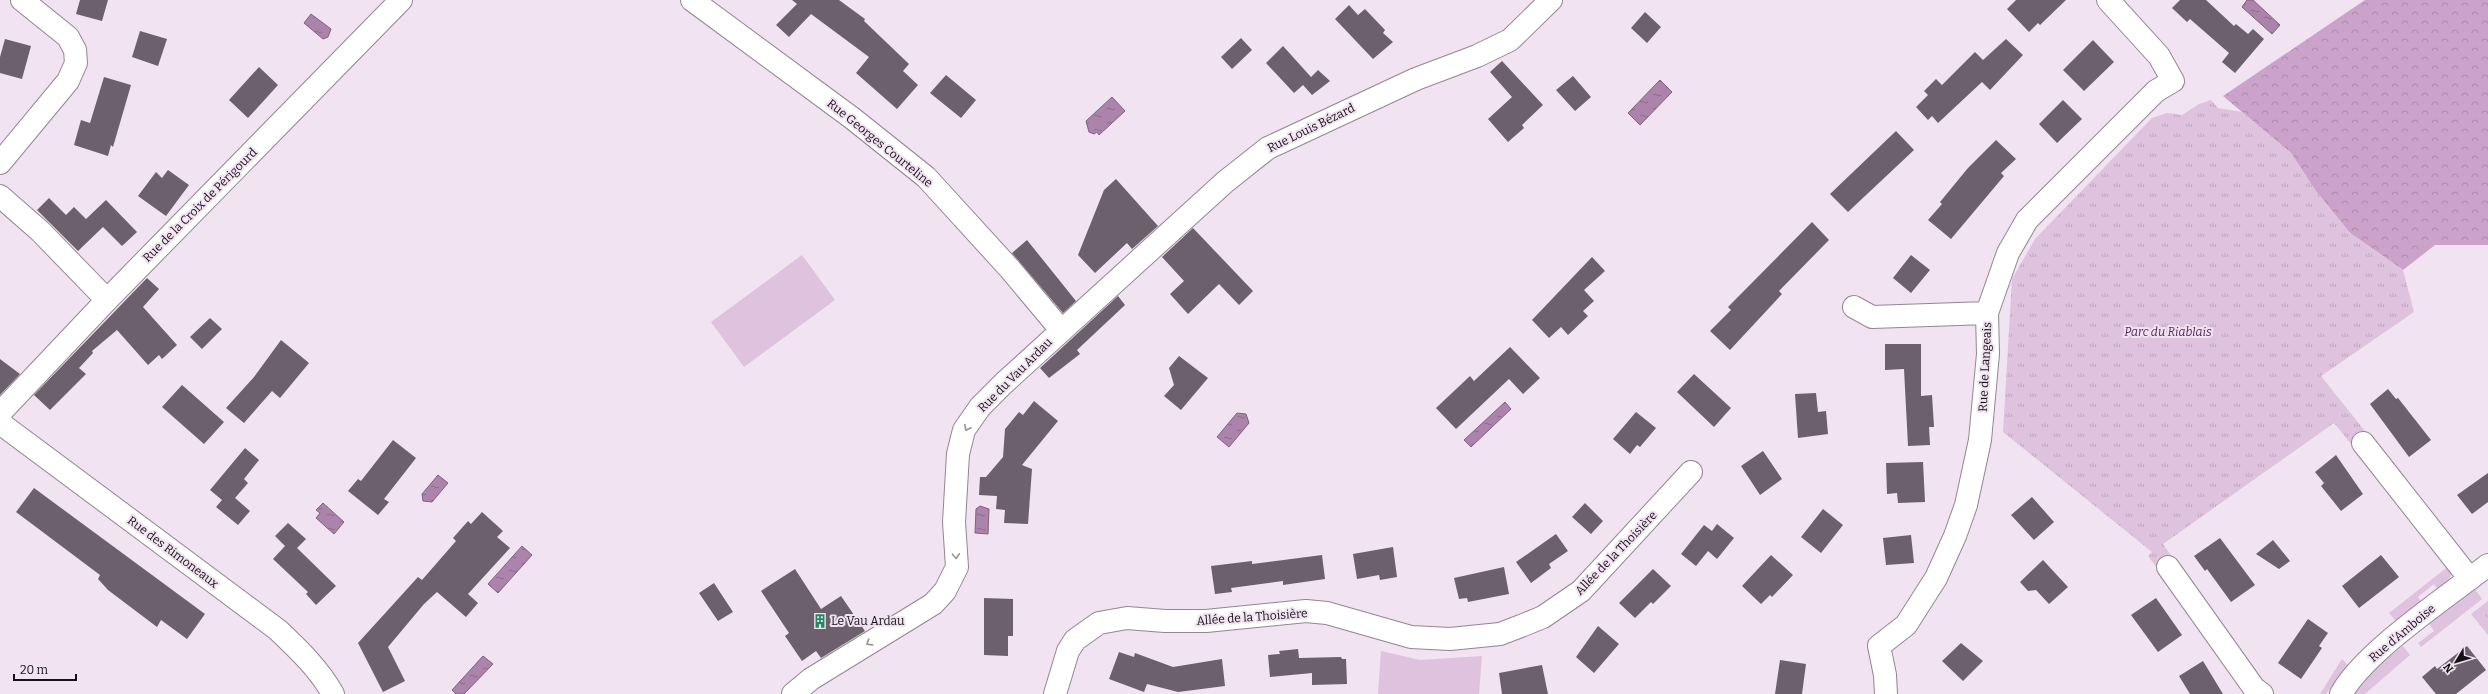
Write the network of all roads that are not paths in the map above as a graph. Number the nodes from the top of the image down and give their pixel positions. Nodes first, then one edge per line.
1 (22, 0) edge
2 (401, 0) edge
3 (692, 0) edge
4 (1552, 0) edge
5 (2108, 0) edge
6 (0, 163) edge
7 (0, 196) edge
8 (107, 300) junction
9 (1854, 307) dead end
10 (1987, 313) junction
11 (1061, 330) junction
12 (0, 413) edge
13 (0, 423) edge
14 (2363, 443) dead end
15 (1691, 472) dead end
16 (2488, 565) edge
17 (2168, 567) dead end
18 (2470, 578) junction
19 (333, 694) edge
20 (792, 694) edge
21 (1055, 694) edge
22 (1886, 694) edge
23 (2262, 694) edge
24 (2341, 694) edge

1 - 6 street
2 - 8 street, Rue de la Croix de Périgourd
3 - 11 street, Rue Georges Courteline
4 - 11 street, Rue Louis Bézard
5 - 10 street, Rue de Langeais
7 - 8 street
8 - 12 street, Rue de la Croix de Périgourd
9 - 10 street
10 - 22 street, Rue de Langeais
11 -> 20 street, Rue du Vau Ardau
13 - 19 street, Rue des Rimoneaux
14 - 18 street
15 - 21 street, Allée de la Thoisière
16 - 18 street, Rue d'Amboise
17 - 23 street
18 - 24 street, Rue d'Amboise

